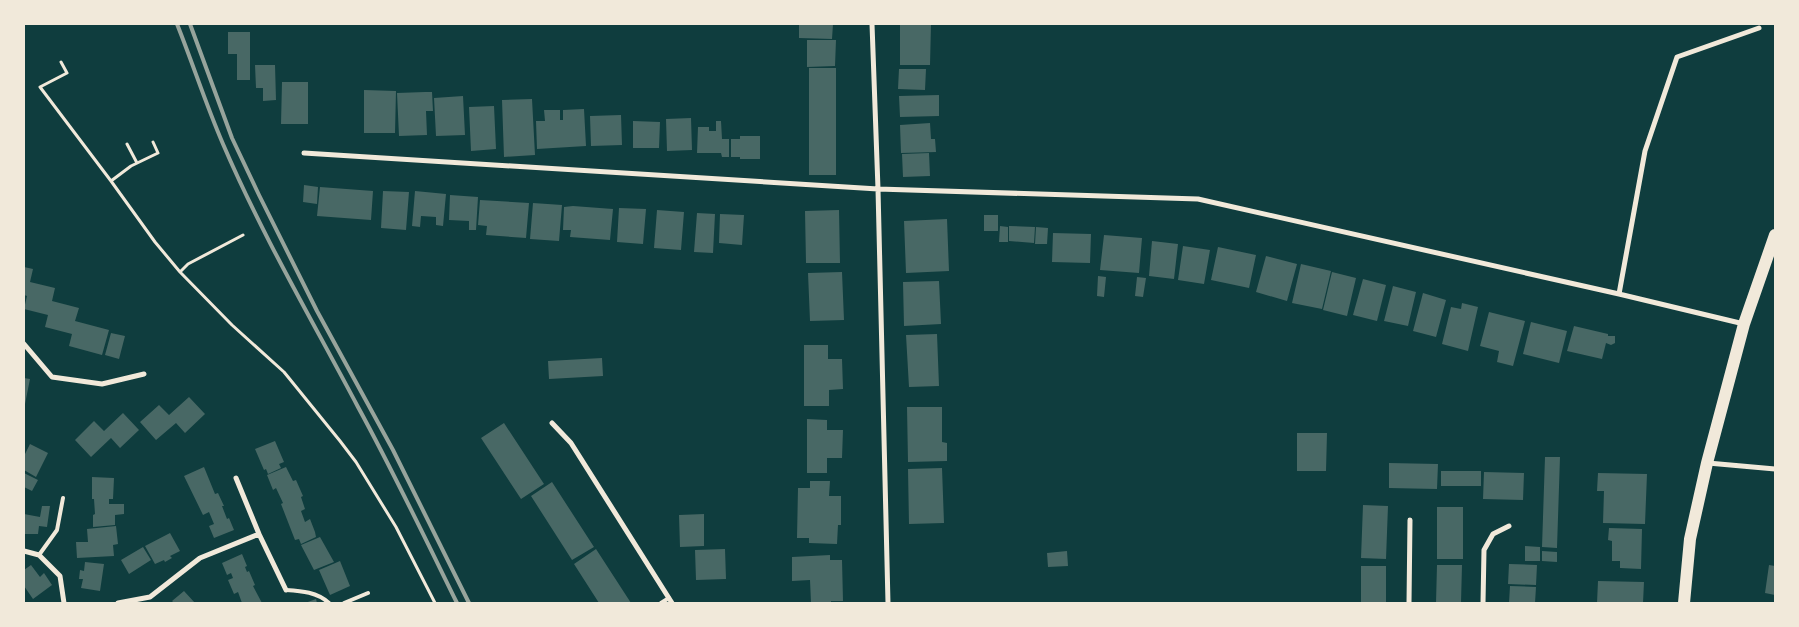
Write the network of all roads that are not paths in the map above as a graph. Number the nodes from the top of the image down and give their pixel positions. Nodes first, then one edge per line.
1 (872, 24) edge
2 (1759, 28) dead end
3 (304, 153) dead end
4 (878, 189) junction
5 (1775, 235) edge
6 (1619, 294) junction
7 (1744, 324) junction
8 (24, 344) edge
9 (144, 374) dead end
10 (552, 423) dead end
11 (1707, 463) junction
12 (1775, 468) edge
13 (236, 478) dead end
14 (63, 498) dead end
15 (1410, 520) dead end
16 (1509, 526) dead end
17 (259, 534) junction
18 (24, 551) edge
19 (39, 555) junction
20 (286, 590) joint
21 (368, 593) dead end
22 (671, 601) edge
23 (64, 603) edge
24 (118, 603) edge
25 (329, 603) edge
26 (344, 603) edge
27 (661, 603) edge
28 (888, 603) edge
29 (1409, 603) edge
30 (1483, 603) edge
31 (1684, 603) edge

1 - 4 street
2 - 6 street
3 - 4 street
4 - 6 street
4 - 28 street
5 - 7 main road
6 - 7 street
7 - 11 main road
8 - 9 street
10 - 22 street
11 - 12 street
11 - 31 main road
13 - 17 street
14 - 19 lane
15 - 29 street
16 - 30 street
17 - 20 street
17 - 24 street
18 - 19 street
19 - 23 street
20 - 25 lane
21 - 26 lane
22 - 27 lane

